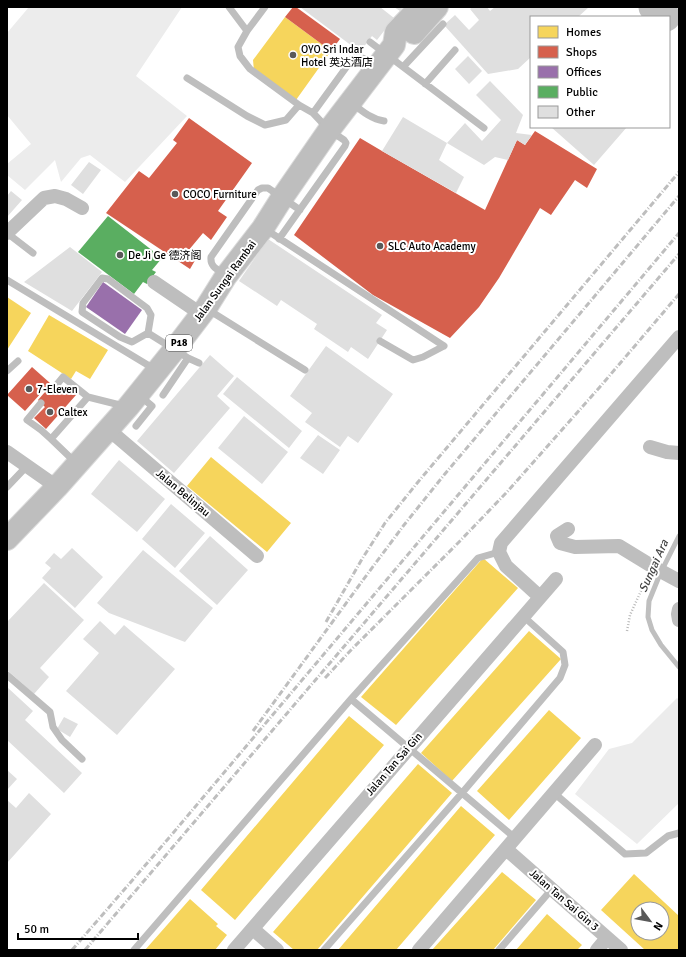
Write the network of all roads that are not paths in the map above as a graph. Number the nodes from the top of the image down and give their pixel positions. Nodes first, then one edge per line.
1 (228, 7) edge
2 (266, 7) edge
3 (420, 7) edge
4 (440, 15) edge
5 (246, 31) junction
6 (455, 50) dead end
7 (386, 55) junction
8 (187, 78) dead end
9 (425, 84) junction
10 (350, 102) junction
11 (299, 105) junction
12 (313, 113) junction
13 (384, 121) dead end
14 (484, 128) dead end
15 (329, 130) junction
16 (282, 198) junction
17 (82, 208) dead end
18 (300, 210) junction
19 (7, 233) edge
20 (271, 233) junction
21 (33, 253) dead end
22 (226, 276) junction
23 (7, 280) edge
24 (154, 282) dead end
25 (203, 311) junction
26 (148, 333) junction
27 (679, 337) edge
28 (380, 341) dead end
29 (181, 354) junction
30 (18, 361) dead end
31 (199, 363) dead end
32 (7, 370) edge
33 (305, 370) dead end
34 (158, 371) junction
35 (54, 388) dead end
36 (163, 395) dead end
37 (88, 397) junction
38 (41, 403) dead end
39 (134, 409) junction
40 (108, 429) junction
41 (52, 439) junction
42 (650, 447) dead end
43 (7, 452) edge
44 (679, 453) edge
45 (77, 464) junction
46 (27, 466) junction
47 (7, 487) edge
48 (57, 487) junction
49 (568, 529) dead end
50 (7, 539) edge
51 (498, 552) junction
52 (257, 556) dead end
53 (556, 579) dead end
54 (679, 581) edge
55 (540, 597) junction
56 (679, 609) edge
57 (523, 616) junction
58 (679, 620) edge
59 (7, 675) edge
60 (351, 699) junction
61 (595, 745) dead end
62 (408, 748) junction
63 (82, 759) dead end
64 (462, 793) junction
65 (554, 793) junction
66 (679, 833) edge
67 (511, 844) junction
68 (552, 889) junction
69 (252, 929) junction
70 (607, 938) junction
71 (134, 950) edge
72 (234, 950) edge
73 (277, 950) edge
74 (324, 950) edge
75 (419, 950) edge
76 (499, 950) edge
77 (597, 950) edge
78 (621, 950) edge

1 - 5 lane
2 - 5 lane
3 - 7 main road, Jalan Sungai Rambai / P18
4 - 7 main road, Jalan Sungai Rambai / P18
5 - 11 lane
6 - 9 lane
7 - 9 lane
7 - 10 main road, Jalan Sungai Rambai / P18
7 - 12 lane
8 - 11 lane
9 - 14 lane
10 - 13 lane
10 - 15 main road, Jalan Sungai Rambai / P18
11 - 12 lane
12 - 15 lane
15 - 16 main road, Jalan Sungai Rambai / P18
15 - 18 lane
16 - 18 lane
16 - 20 main road, Jalan Sungai Rambai / P18
16 - 22 lane
17 - 19 street
18 - 20 lane
19 - 21 lane
20 - 22 main road, Jalan Sungai Rambai / P18
20 - 28 lane
22 - 25 main road, Jalan Sungai Rambai / P18
23 - 34 lane
24 - 25 street
25 - 29 main road, Jalan Sungai Rambai / P18
25 - 33 lane
26 - 26 lane
26 - 29 lane
27 - 51 street
29 - 31 lane
29 - 34 main road, Jalan Sungai Rambai / P18
29 - 36 lane
30 - 32 lane
34 - 39 main road, Jalan Sungai Rambai / P18
35 - 37 lane
37 - 39 lane
37 - 41 lane
38 - 41 lane
39 - 40 main road, Jalan Sungai Rambai / P18
40 - 45 main road, Jalan Sungai Rambai / P18
40 - 52 street, Jalan Belinjau
41 - 45 lane
42 - 44 street
43 - 46 street
45 - 48 main road, Jalan Sungai Rambai / P18
46 - 47 lane
46 - 48 street
48 - 50 main road, Jalan Sungai Rambai / P18
49 - 54 street
51 - 55 street
51 - 60 lane
53 - 55 street, Jalan Tan Sai Gin
55 - 57 street, Jalan Tan Sai Gin
56 - 58 street
57 - 62 street, Jalan Tan Sai Gin
57 - 64 lane
59 - 63 lane
60 - 62 lane
60 - 71 lane
61 - 65 street
62 - 64 lane
62 - 69 street, Jalan Tan Sai Gin
64 - 67 lane
64 - 74 lane
65 - 66 lane
65 - 67 street
67 - 68 street, Jalan Tan Sai Gin 3
67 - 75 street
68 - 70 street, Jalan Tan Sai Gin 3
68 - 76 lane
69 - 72 street, Jalan Tan Sai Gin
69 - 73 street
70 - 77 street
70 - 78 street, Jalan Tan Sai Gin 3

